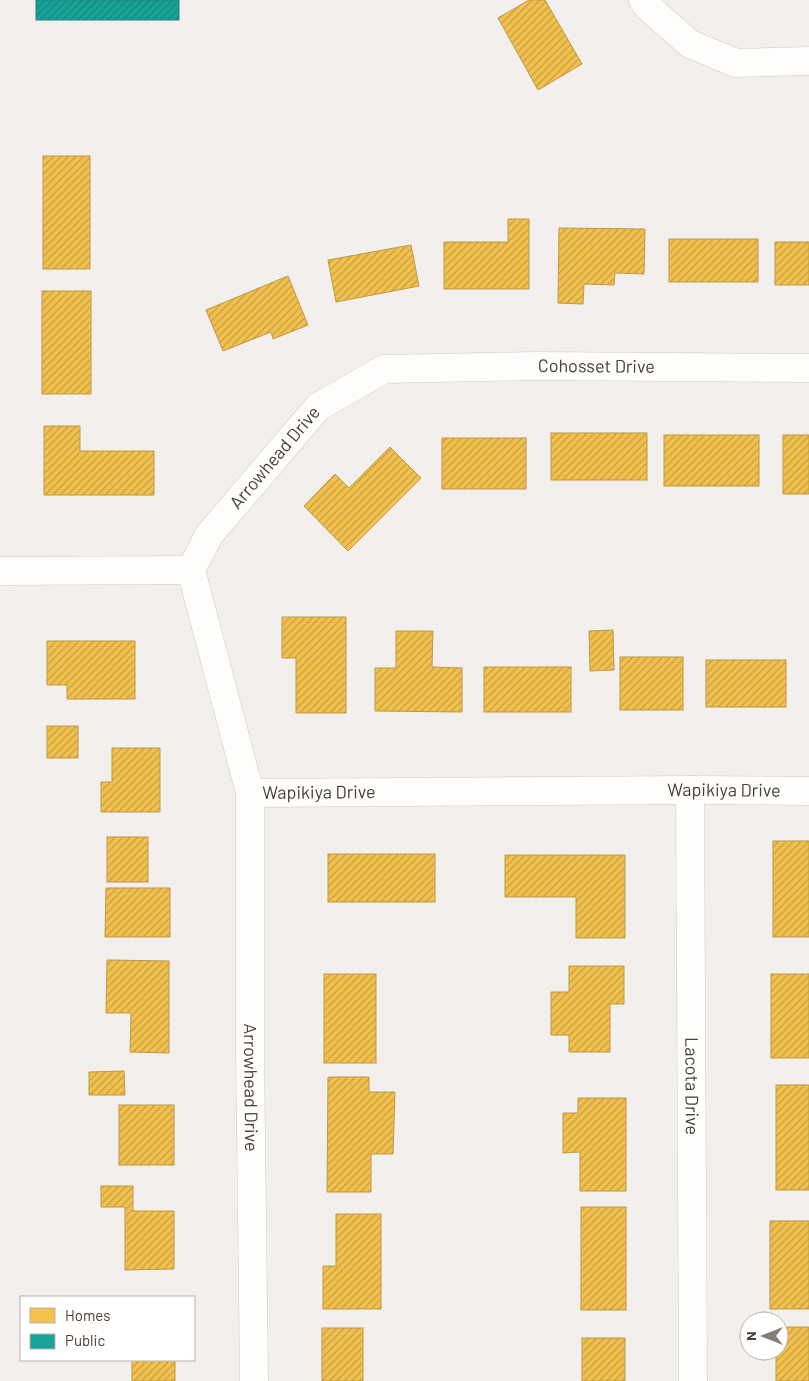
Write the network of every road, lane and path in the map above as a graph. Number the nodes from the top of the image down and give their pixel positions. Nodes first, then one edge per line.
1 (643, 0) edge
2 (809, 61) edge
3 (809, 368) edge
4 (384, 370) joint
5 (191, 570) junction
6 (0, 571) edge
7 (690, 790) junction
8 (809, 792) edge
9 (250, 793) junction
10 (254, 1381) edge
11 (693, 1381) edge

1 - 2 street
3 - 4 street, Cohosset Drive
4 - 5 street, Arrowhead Drive
5 - 6 street
5 - 9 street, Wapikiya Drive
7 - 8 street, Wapikiya Drive
7 - 9 street, Wapikiya Drive
7 - 11 street, Lacota Drive
9 - 10 street, Arrowhead Drive

